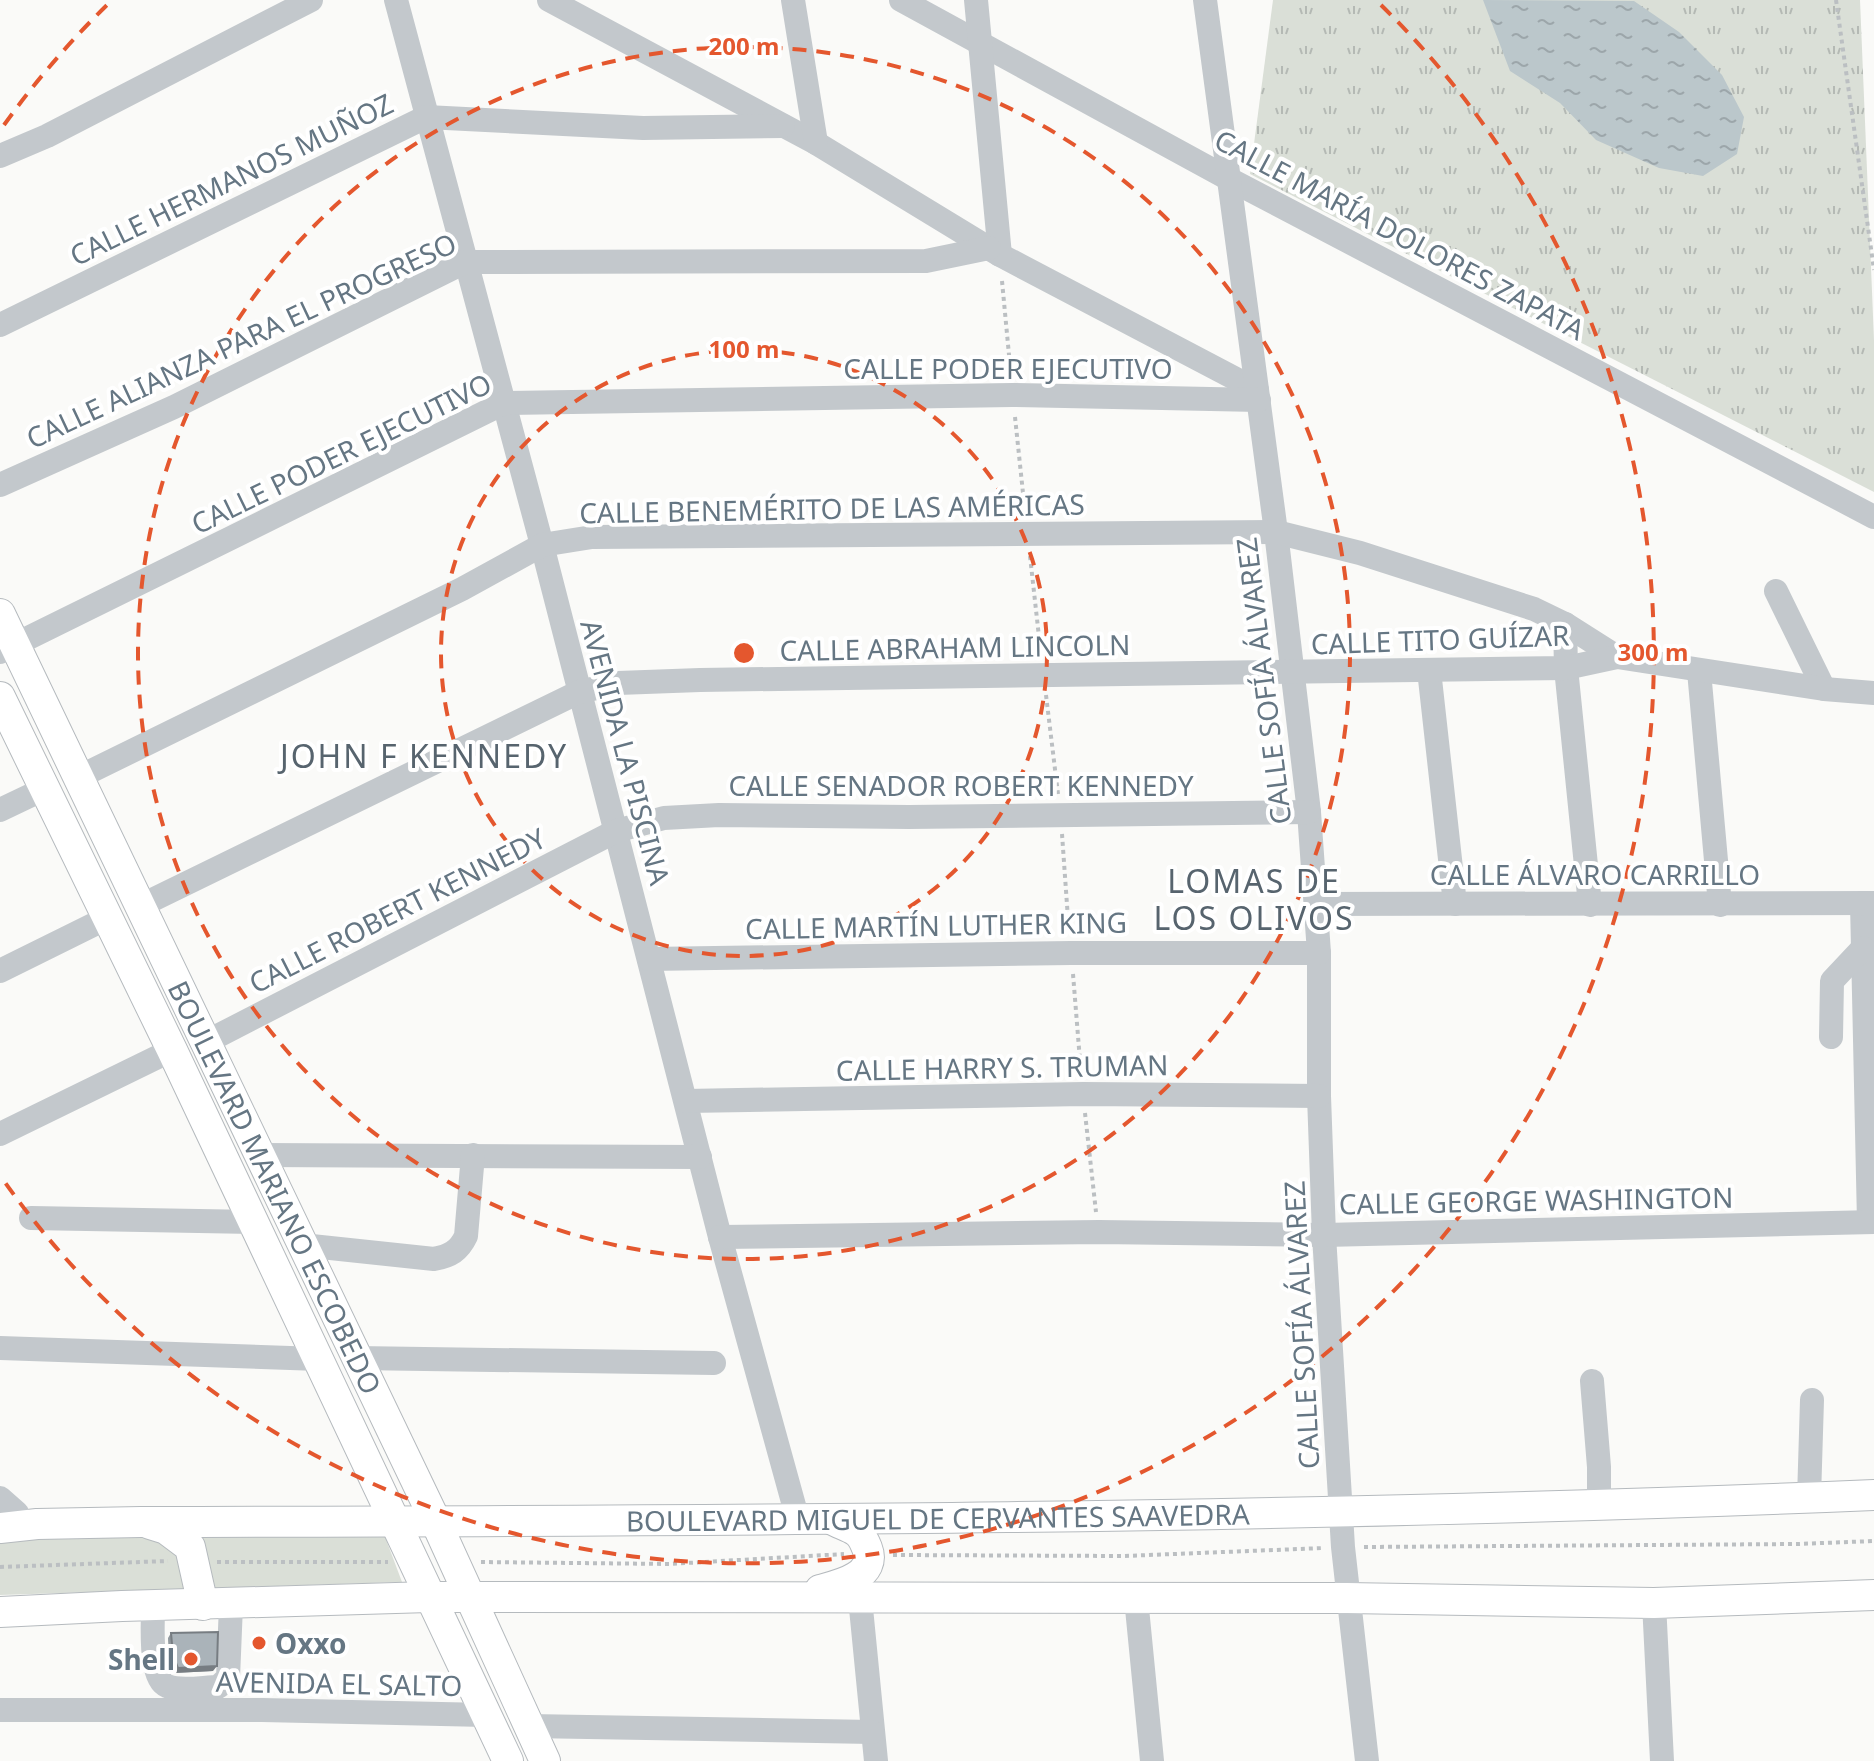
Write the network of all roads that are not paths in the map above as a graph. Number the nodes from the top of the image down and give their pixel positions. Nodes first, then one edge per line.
1 (311, 0) edge
2 (396, 0) edge
3 (549, 0) edge
4 (793, 0) edge
5 (901, 0) edge
6 (976, 0) edge
7 (1205, 0) edge
8 (588, 12) edge
9 (981, 41) junction
10 (426, 117) junction
11 (783, 126) junction
12 (816, 143) junction
13 (0, 156) edge
14 (1229, 179) junction
15 (995, 252) junction
16 (465, 262) junction
17 (0, 325) edge
18 (1258, 395) junction
19 (504, 403) junction
20 (0, 485) edge
21 (1874, 517) edge
22 (1276, 532) junction
23 (542, 545) junction
24 (1776, 591) dead end
25 (0, 614) edge
26 (1565, 624) junction
27 (7, 649) edge
28 (1617, 657) junction
29 (1566, 668) junction
30 (1429, 670) junction
31 (1699, 671) junction
32 (1293, 673) junction
33 (1824, 689) junction
34 (579, 692) junction
35 (1874, 693) edge
36 (0, 697) edge
37 (79, 777) junction
38 (44, 789) junction
39 (0, 810) edge
40 (1309, 812) junction
41 (616, 831) junction
42 (1868, 903) edge
43 (1317, 904) junction
44 (1455, 904) junction
45 (1590, 905) junction
46 (1720, 905) junction
47 (140, 906) junction
48 (107, 918) junction
49 (1863, 948) junction
50 (1319, 953) junction
51 (649, 959) junction
52 (0, 971) edge
53 (1831, 1037) dead end
54 (206, 1042) junction
55 (172, 1050) junction
56 (1319, 1096) junction
57 (686, 1101) junction
58 (0, 1134) edge
59 (261, 1155) junction
60 (473, 1155) junction
61 (700, 1157) junction
62 (31, 1218) dead end
63 (254, 1222) junction
64 (1872, 1222) edge
65 (1324, 1235) junction
66 (720, 1237) junction
67 (302, 1245) junction
68 (0, 1348) edge
69 (356, 1358) junction
70 (319, 1359) junction
71 (714, 1363) dead end
72 (1592, 1381) dead end
73 (1812, 1400) dead end
74 (1874, 1495) edge
75 (0, 1498) edge
76 (1809, 1498) junction
77 (1599, 1506) junction
78 (1341, 1513) junction
79 (396, 1520) junction
80 (435, 1520) junction
81 (798, 1520) junction
82 (833, 1520) junction
83 (141, 1522) junction
84 (10, 1527) edge
85 (1874, 1595) edge
86 (429, 1597) junction
87 (791, 1598) junction
88 (860, 1598) junction
89 (1136, 1598) junction
90 (1347, 1598) junction
91 (470, 1599) junction
92 (1654, 1603) junction
93 (217, 1605) junction
94 (153, 1606) junction
95 (0, 1612) edge
96 (0, 1710) edge
97 (486, 1715) junction
98 (529, 1726) junction
99 (872, 1732) junction
100 (508, 1761) edge
101 (545, 1761) edge
102 (876, 1761) edge
103 (1152, 1761) edge
104 (1367, 1761) edge
105 (1662, 1761) edge

1 - 13 street
2 - 10 street, AVENIDA LA PISCINA
3 - 8 street
4 - 12 street
5 - 9 street, CALLE MARÍA DOLORES ZAPATA
6 - 9 street
7 - 14 street, CALLE SOFÍA ÁLVAREZ
8 - 11 street
9 - 14 street, CALLE MARÍA DOLORES ZAPATA
9 - 15 street
10 - 11 street, CALLE HERMANOS MUÑOZ
10 - 16 street, AVENIDA LA PISCINA
10 - 17 street, CALLE HERMANOS MUÑOZ
11 - 12 street
12 - 15 street
14 - 18 street, CALLE SOFÍA ÁLVAREZ
14 - 21 street, CALLE MARÍA DOLORES ZAPATA
15 - 16 street, CALLE ALIANZA PARA EL PROGRESO
15 - 18 street
16 - 19 street, AVENIDA LA PISCINA
16 - 20 street, CALLE ALIANZA PARA EL PROGRESO
18 - 19 street, CALLE PODER EJECUTIVO
18 - 22 street, CALLE SOFÍA ÁLVAREZ
19 - 23 street, AVENIDA LA PISCINA
19 - 27 street, CALLE PODER EJECUTIVO
22 - 23 street, CALLE BENEMÉRITO DE LAS AMÉRICAS
22 - 26 street, CALLE BENEMÉRITO DE LAS AMÉRICAS
22 - 32 street, CALLE SOFÍA ÁLVAREZ
23 - 34 street, AVENIDA LA PISCINA
23 - 37 street, CALLE BENEMÉRITO DE LAS AMÉRICAS
24 - 33 street
25 - 27 main road, BOULEVARD MARIANO ESCOBEDO
26 - 28 street, CALLE BENEMÉRITO DE LAS AMÉRICAS
26 - 29 street
27 - 37 main road, BOULEVARD MARIANO ESCOBEDO
28 - 29 street, CALLE TITO GUÍZAR
28 - 31 street, CALLE TITO GUÍZAR
29 - 30 street, CALLE TITO GUÍZAR
29 - 45 street
30 - 32 street, CALLE TITO GUÍZAR
30 - 44 street
31 - 33 street, CALLE TITO GUÍZAR
31 - 46 street
32 - 34 street, CALLE ABRAHAM LINCOLN
32 - 40 street, CALLE SOFÍA ÁLVAREZ
33 - 35 street, CALLE TITO GUÍZAR
34 - 41 street, AVENIDA LA PISCINA
34 - 47 street, CALLE ABRAHAM LINCOLN
36 - 38 main road, BOULEVARD MARIANO ESCOBEDO
37 - 47 main road, BOULEVARD MARIANO ESCOBEDO
38 - 39 street
38 - 48 main road, BOULEVARD MARIANO ESCOBEDO
40 - 41 street, CALLE SENADOR ROBERT KENNEDY
40 - 43 street, CALLE SOFÍA ÁLVAREZ
41 - 51 street, AVENIDA LA PISCINA
41 - 54 street, CALLE ROBERT KENNEDY
42 - 46 street, CALLE ÁLVARO CARRILLO
42 - 49 street
43 - 44 street, CALLE ÁLVARO CARRILLO
43 - 50 street, CALLE SOFÍA ÁLVAREZ
44 - 45 street, CALLE ÁLVARO CARRILLO
45 - 46 street, CALLE ÁLVARO CARRILLO
47 - 54 main road, BOULEVARD MARIANO ESCOBEDO
48 - 52 street
48 - 55 main road, BOULEVARD MARIANO ESCOBEDO
49 - 53 street
49 - 64 street
50 - 51 street, CALLE MARTÍN LUTHER KING
50 - 56 street, CALLE SOFÍA ÁLVAREZ
51 - 57 street, AVENIDA LA PISCINA
54 - 59 main road, BOULEVARD MARIANO ESCOBEDO
55 - 58 street
55 - 63 main road, BOULEVARD MARIANO ESCOBEDO
56 - 57 street, CALLE HARRY S. TRUMAN
56 - 65 street, CALLE SOFÍA ÁLVAREZ
57 - 61 street, AVENIDA LA PISCINA
59 - 60 street
59 - 67 main road, BOULEVARD MARIANO ESCOBEDO
60 - 61 street
60 - 67 street
61 - 66 street, AVENIDA LA PISCINA
62 - 63 street
63 - 70 main road, BOULEVARD MARIANO ESCOBEDO
64 - 65 street, CALLE GEORGE WASHINGTON
65 - 66 street, CALLE GEORGE WASHINGTON
65 - 78 street, CALLE SOFÍA ÁLVAREZ
66 - 81 street, AVENIDA LA PISCINA
67 - 69 main road, BOULEVARD MARIANO ESCOBEDO
68 - 70 street
69 - 71 street
69 - 80 main road, BOULEVARD MARIANO ESCOBEDO
70 - 79 main road, BOULEVARD MARIANO ESCOBEDO
72 - 77 street
73 - 76 street
74 - 76 main road, BOULEVARD MIGUEL DE CERVANTES SAAVEDRA
75 - 84 street
76 - 77 main road, BOULEVARD MIGUEL DE CERVANTES SAAVEDRA
77 - 78 main road, BOULEVARD MIGUEL DE CERVANTES SAAVEDRA
78 - 82 main road, BOULEVARD MIGUEL DE CERVANTES SAAVEDRA
78 - 90 street, CALLE SOFÍA ÁLVAREZ
79 - 80 main road, BOULEVARD MIGUEL DE CERVANTES SAAVEDRA
79 - 83 main road, BOULEVARD MIGUEL DE CERVANTES SAAVEDRA
79 - 86 main road, BOULEVARD MARIANO ESCOBEDO
80 - 81 main road, BOULEVARD MIGUEL DE CERVANTES SAAVEDRA
80 - 91 main road, BOULEVARD MARIANO ESCOBEDO
81 - 82 main road, BOULEVARD MIGUEL DE CERVANTES SAAVEDRA
82 - 87 main road
83 - 84 main road, BOULEVARD MIGUEL DE CERVANTES SAAVEDRA
83 - 93 main road
85 - 92 main road
86 - 91 main road
86 - 93 main road
86 - 97 main road, BOULEVARD MARIANO ESCOBEDO
87 - 88 main road
87 - 91 main road
88 - 89 main road
88 - 99 street
89 - 90 main road
89 - 103 street
90 - 92 main road
90 - 104 street, CALLE SOFÍA ÁLVAREZ
91 - 98 main road, BOULEVARD MARIANO ESCOBEDO
92 - 105 street
93 - 94 main road
93 - 94 street
94 - 95 main road
96 - 97 street, AVENIDA EL SALTO
97 - 100 main road, BOULEVARD MARIANO ESCOBEDO
98 - 99 street
98 - 101 main road, BOULEVARD MARIANO ESCOBEDO
99 - 102 street

